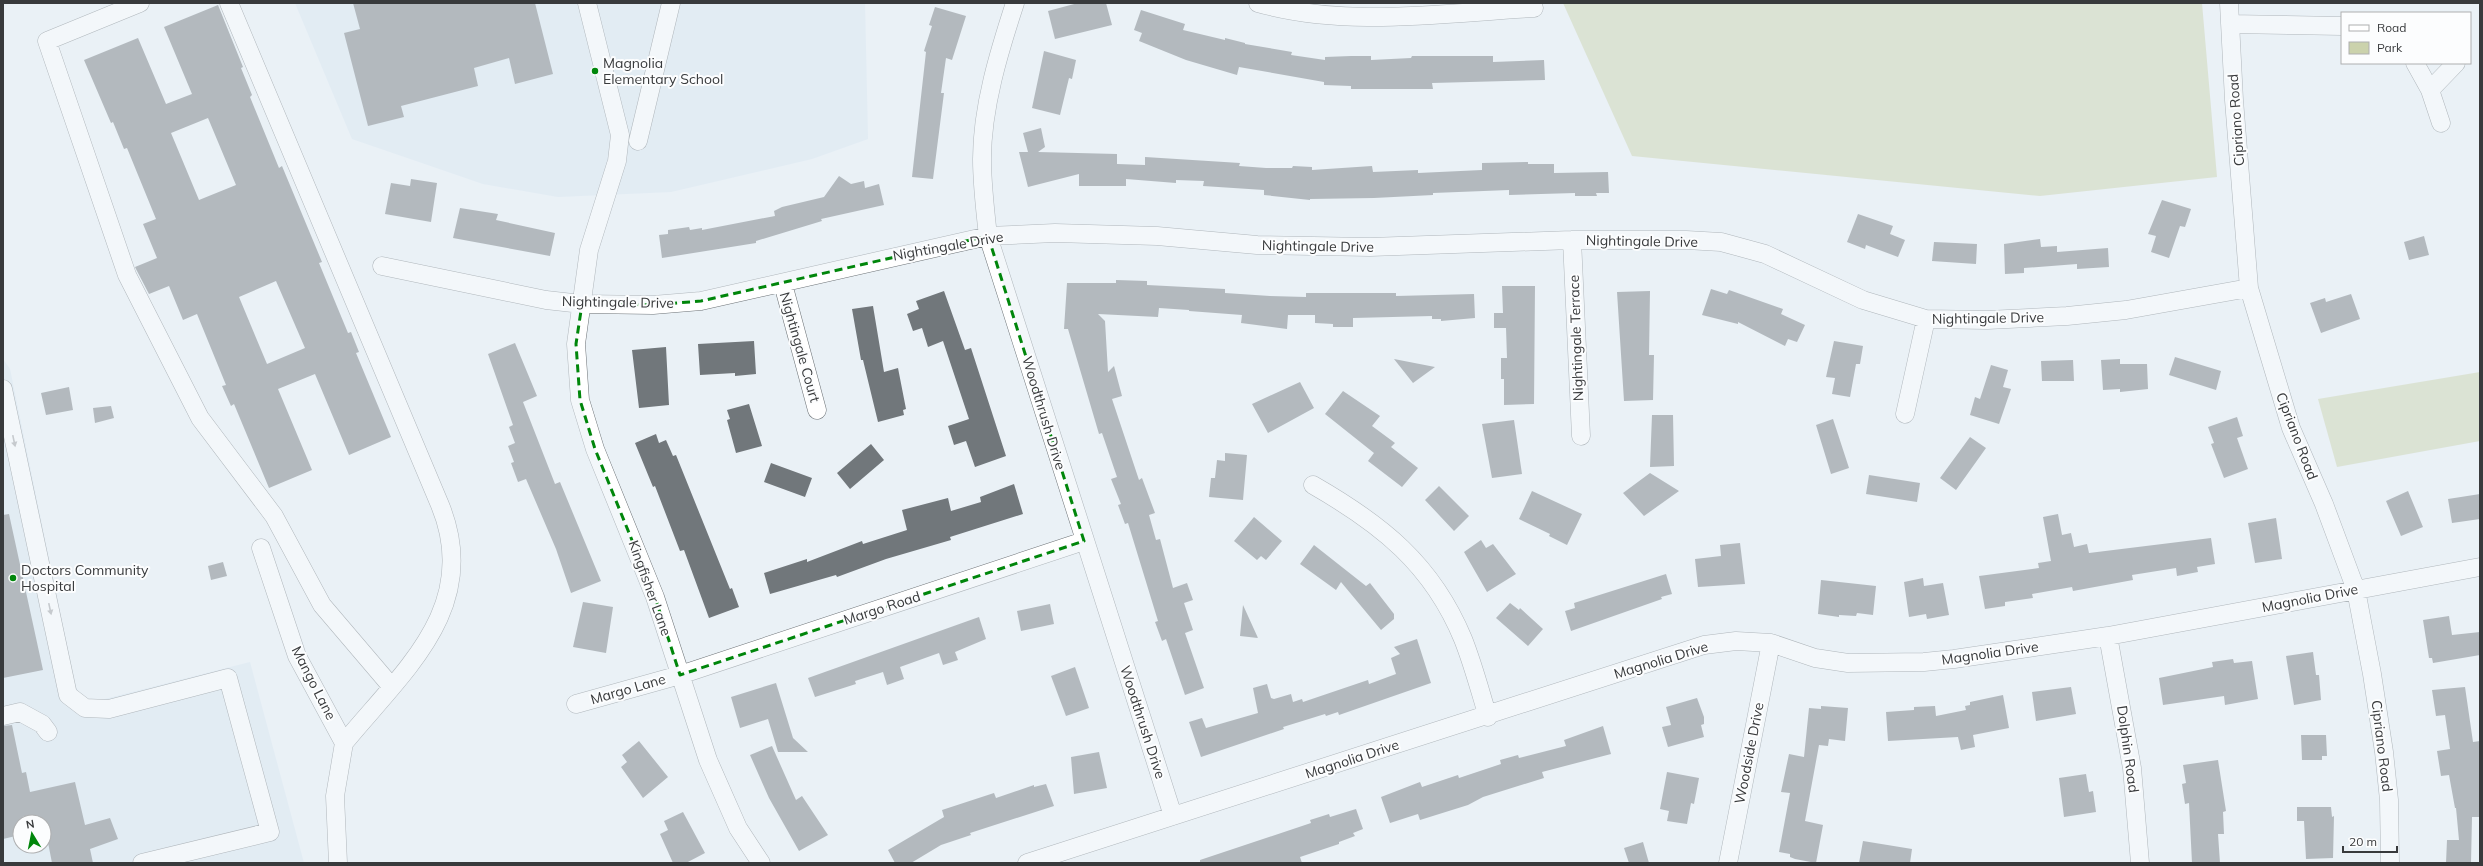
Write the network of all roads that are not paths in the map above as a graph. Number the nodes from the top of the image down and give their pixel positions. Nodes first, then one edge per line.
1 (140, 3) edge
2 (229, 3) edge
3 (587, 3) edge
4 (671, 3) edge
5 (1015, 3) edge
6 (1258, 3) edge
7 (2229, 3) edge
8 (1534, 8) dead end
9 (1363, 10) edge
10 (2230, 24) junction
11 (2341, 26) edge
12 (2416, 64) edge
13 (2455, 64) edge
14 (2430, 90) junction
15 (2441, 123) dead end
16 (638, 141) dead end
17 (988, 236) junction
18 (1572, 240) junction
19 (382, 266) dead end
20 (783, 284) junction
21 (2249, 288) junction
22 (582, 304) junction
23 (1926, 319) junction
24 (3, 389) edge
25 (818, 410) dead end
26 (1905, 414) dead end
27 (1580, 436) dead end
28 (1313, 485) dead end
29 (1084, 541) junction
30 (261, 548) dead end
31 (2480, 567) edge
32 (2356, 590) junction
33 (2108, 636) junction
34 (1771, 643) junction
35 (680, 675) junction
36 (391, 686) junction
37 (576, 704) dead end
38 (3, 716) edge
39 (1488, 717) junction
40 (48, 732) dead end
41 (344, 743) junction
42 (1173, 816) junction
43 (142, 863) edge
44 (338, 863) edge
45 (760, 863) edge
46 (1027, 863) edge
47 (1728, 863) edge
48 (2140, 863) edge
49 (2390, 863) edge

1 - 36 street
2 - 36 street
3 - 22 street, Kingfisher Lane
4 - 16 street
5 - 17 street, Woodthrush Drive
6 - 9 street
7 - 10 street, Cipriano Road
8 - 9 street
10 - 11 street
10 - 21 street, Cipriano Road
12 - 14 street
13 - 14 street
14 - 15 street
17 - 18 street, Nightingale Drive
17 - 20 street, Nightingale Drive
17 - 29 street, Woodthrush Drive
18 - 23 street, Nightingale Drive
18 - 27 street, Nightingale Terrace
19 - 22 street, Nightingale Drive
20 - 22 street, Nightingale Drive
20 - 25 street, Nightingale Court
21 - 23 street, Nightingale Drive
21 - 32 street, Cipriano Road
22 - 35 street, Kingfisher Lane
23 - 26 street
24 -> 43 street
28 - 39 street
29 - 35 street, Margo Road
29 - 42 street, Woodthrush Drive
30 - 41 street, Mango Lane
31 - 32 street, Magnolia Drive
32 - 33 street, Magnolia Drive
32 - 49 street, Cipriano Road
33 - 34 street, Magnolia Drive
33 - 48 street, Dolphin Road
34 - 39 street, Magnolia Drive
34 - 47 street, Woodside Drive
35 - 37 street, Margo Lane
35 - 45 street, Kingfisher Lane
36 - 41 street
38 - 40 street
39 - 42 street, Magnolia Drive
41 - 44 street
42 - 46 street, Magnolia Drive

